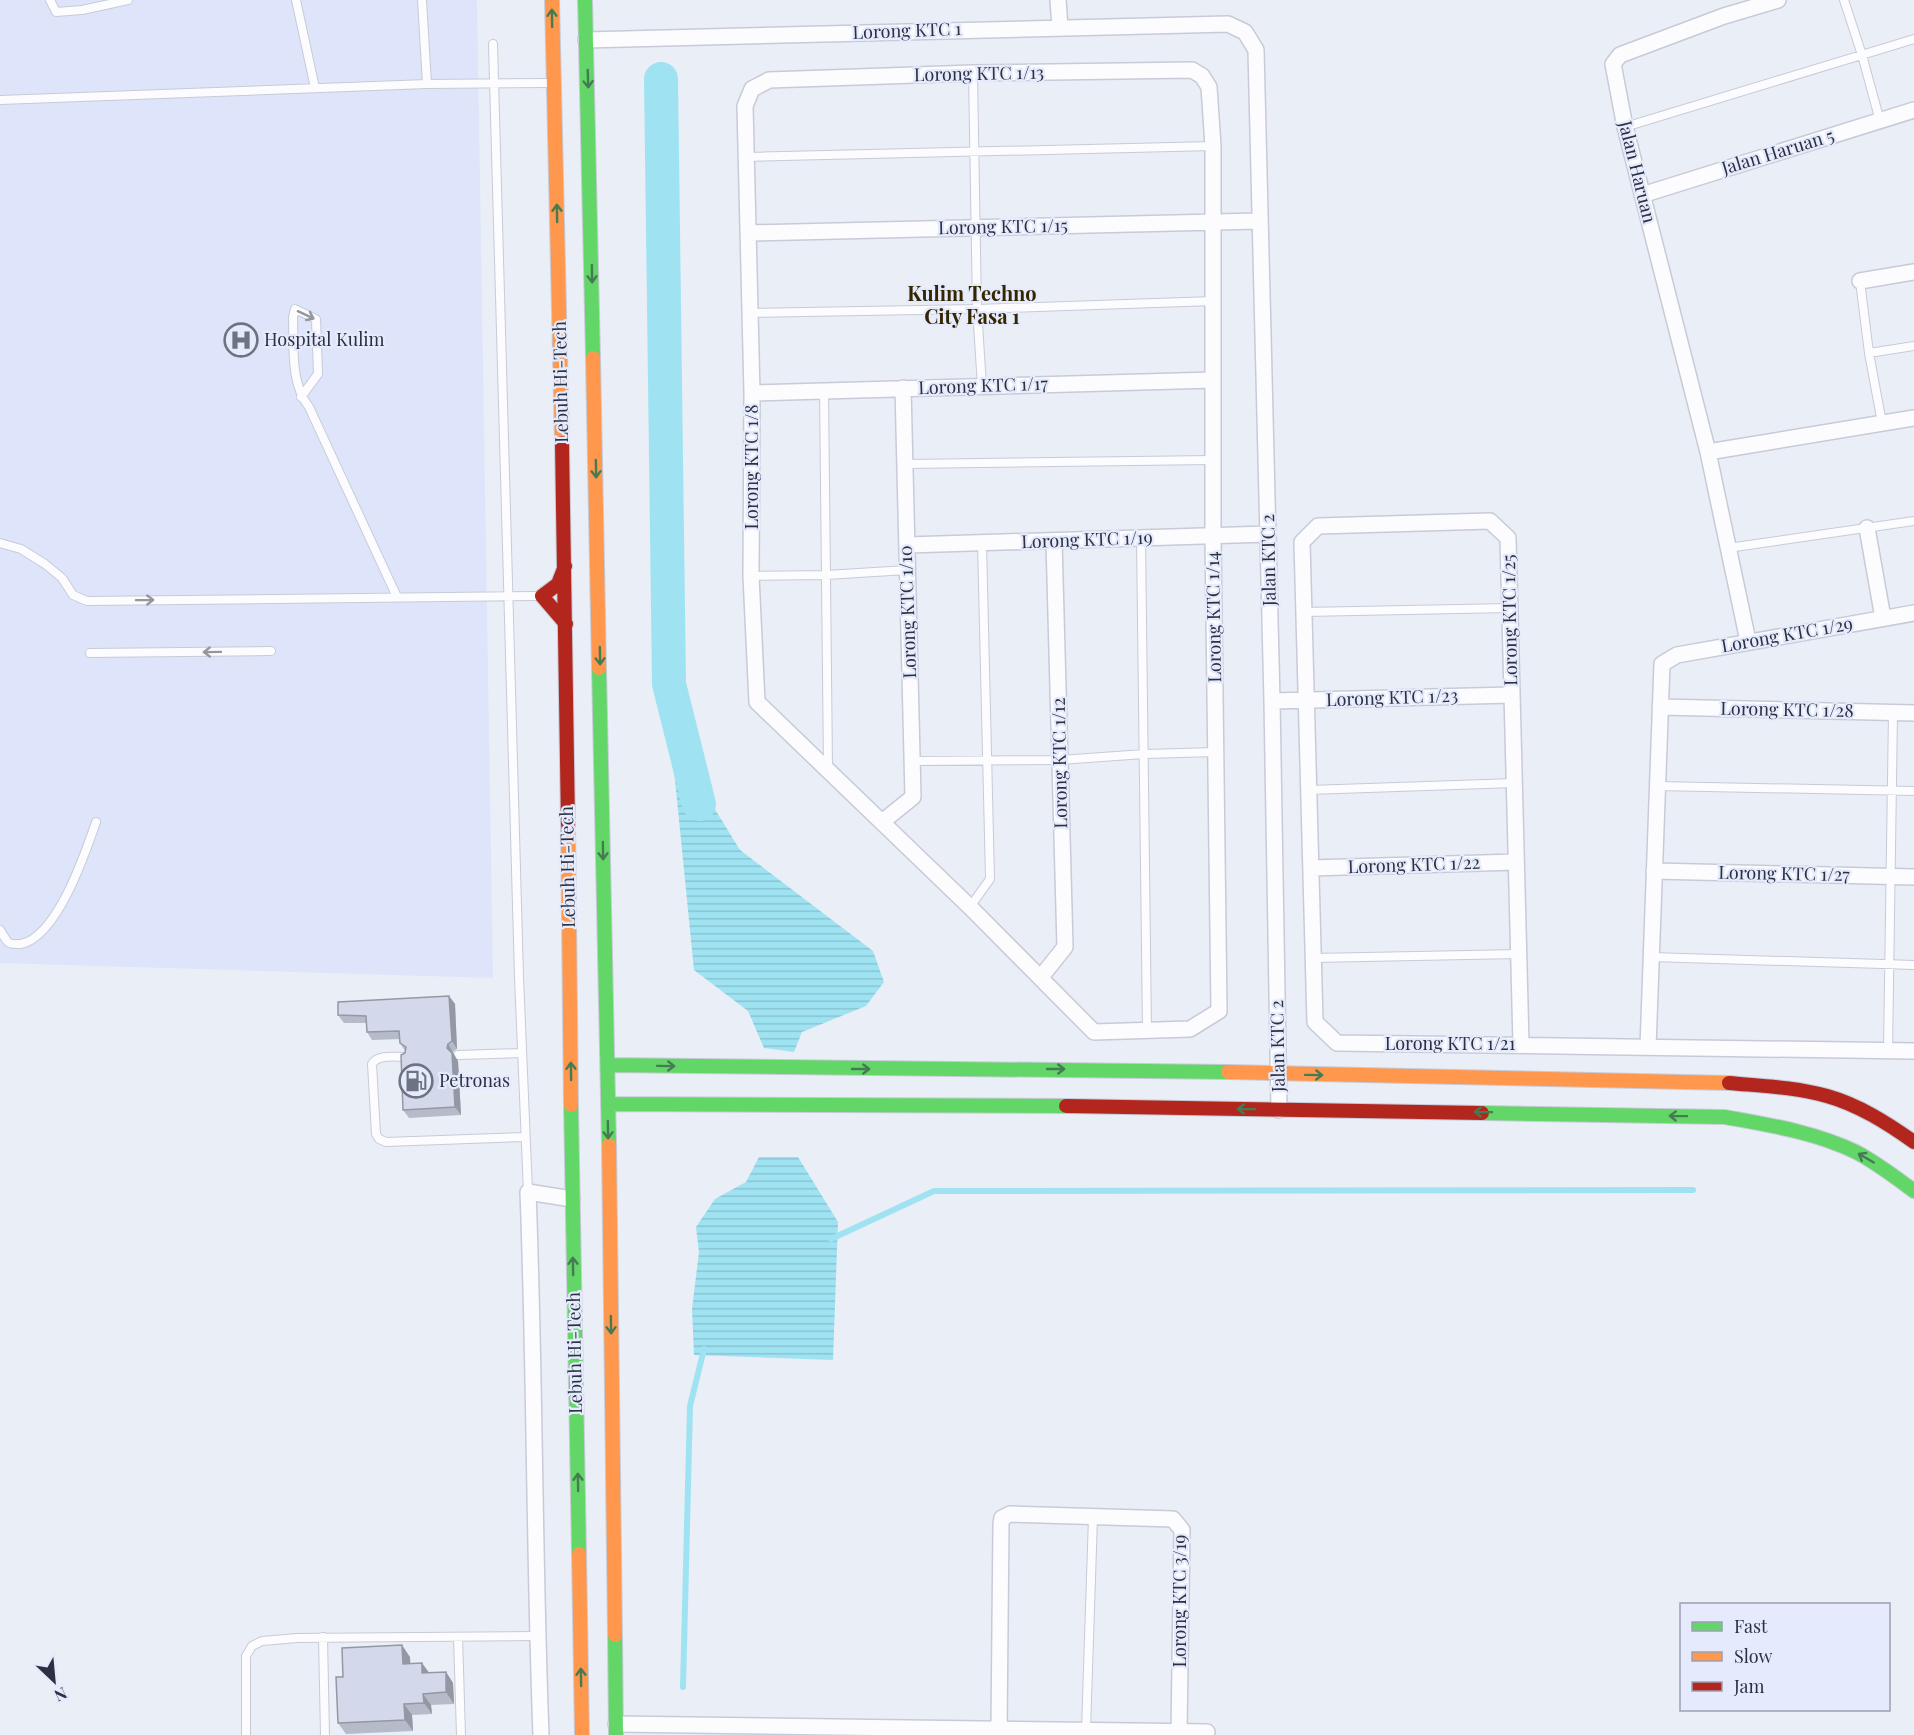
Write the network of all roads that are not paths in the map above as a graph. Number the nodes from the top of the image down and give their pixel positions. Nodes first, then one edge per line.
1 (50, 0) edge
2 (128, 0) edge
3 (296, 0) edge
4 (422, 0) edge
5 (552, 0) edge
6 (585, 0) edge
7 (1058, 0) edge
8 (1778, 0) edge
9 (1844, 0) edge
10 (1228, 24) joint
11 (1060, 27) junction
12 (1914, 39) edge
13 (586, 40) junction
14 (493, 44) dead end
15 (1862, 55) junction
16 (973, 73) junction
17 (553, 83) junction
18 (427, 84) junction
19 (495, 85) junction
20 (315, 88) junction
21 (0, 100) edge
22 (1914, 110) edge
23 (1880, 121) junction
24 (1625, 128) junction
25 (1213, 146) junction
26 (974, 151) junction
27 (746, 157) junction
28 (1642, 195) junction
29 (1258, 221) junction
30 (1213, 223) junction
31 (976, 228) junction
32 (748, 232) junction
33 (1914, 272) edge
34 (1860, 281) joint
35 (1214, 301) junction
36 (977, 309) junction
37 (750, 314) junction
38 (1914, 346) edge
39 (1869, 353) junction
40 (1213, 380) junction
41 (982, 386) junction
42 (903, 388) junction
43 (824, 390) junction
44 (752, 393) junction
45 (301, 397) junction
46 (1914, 418) edge
47 (1882, 423) junction
48 (1708, 452) junction
49 (1212, 460) junction
50 (905, 464) junction
51 (1914, 520) edge
52 (1867, 528) junction
53 (1268, 534) junction
54 (1213, 536) junction
55 (1141, 538) junction
56 (1054, 541) junction
57 (0, 543) edge
58 (982, 543) junction
59 (907, 545) junction
60 (1728, 548) junction
61 (565, 565) junction
62 (908, 570) junction
63 (826, 575) junction
64 (751, 576) junction
65 (510, 596) junction
66 (542, 596) junction
67 (397, 597) junction
68 (582, 597) junction
69 (1510, 608) junction
70 (1304, 612) junction
71 (1914, 613) edge
72 (1883, 618) junction
73 (566, 624) junction
74 (1748, 641) junction
75 (271, 651) dead end
76 (90, 653) dead end
77 (1512, 695) junction
78 (1272, 701) junction
79 (1306, 701) junction
80 (1660, 706) junction
81 (1893, 712) junction
82 (1914, 713) edge
83 (1216, 752) junction
84 (1144, 754) junction
85 (987, 760) junction
86 (1060, 760) junction
87 (912, 761) junction
88 (828, 768) junction
89 (1515, 783) junction
90 (1657, 786) junction
91 (1309, 790) junction
92 (1891, 790) junction
93 (1914, 791) edge
94 (96, 822) dead end
95 (882, 822) junction
96 (1516, 862) junction
97 (1311, 868) junction
98 (1654, 871) junction
99 (1890, 877) junction
100 (1914, 877) edge
101 (970, 907) junction
102 (0, 930) edge
103 (1519, 954) junction
104 (1651, 957) junction
105 (1313, 958) junction
106 (1889, 964) junction
107 (1914, 965) edge
108 (1041, 977) junction
109 (1147, 1030) junction
110 (1521, 1044) junction
111 (1648, 1047) junction
112 (1888, 1051) junction
113 (1914, 1051) edge
114 (522, 1053) junction
115 (458, 1055) dead end
116 (406, 1057) edge
117 (608, 1065) junction
118 (1279, 1075) junction
119 (608, 1104) junction
120 (1279, 1110) junction
121 (525, 1137) junction
122 (1914, 1142) edge
123 (1914, 1191) edge
124 (528, 1192) junction
125 (572, 1199) junction
126 (1093, 1517) junction
127 (537, 1635) junction
128 (323, 1637) junction
129 (458, 1637) junction
130 (616, 1729) edge
131 (999, 1729) junction
132 (1086, 1730) junction
133 (1179, 1731) junction
134 (897, 1732) edge
135 (1207, 1732) dead end
136 (246, 1735) edge
137 (325, 1735) edge
138 (461, 1735) edge
139 (540, 1735) edge
140 (582, 1735) edge

1 - 2 lane
3 - 20 lane
4 - 18 lane
17 -> 5 main road, Lebuh Hi-Tech
6 - 13 main road, Lebuh Hi-Tech
7 - 11 street
8 - 24 street, Jalan Haruan
9 - 15 lane
10 - 11 street, Lorong KTC 1
10 - 29 street, Jalan KTC 2
11 - 13 street, Lorong KTC 1
12 - 15 lane
13 -> 68 main road, Lebuh Hi-Tech
14 - 19 lane
15 - 23 lane
15 - 24 lane
16 - 25 street, Lorong KTC 1/13
16 - 26 lane
16 - 27 street, Lorong KTC 1/13
17 - 19 lane
61 -> 17 main road, Lebuh Hi-Tech
18 - 19 lane
18 - 20 lane
19 - 65 lane
20 - 21 lane
22 - 23 street, Jalan Haruan 5
23 - 28 street, Jalan Haruan 5
24 - 28 street, Jalan Haruan
25 - 26 lane
25 - 30 street, Lorong KTC 1/13
26 - 27 lane
26 - 31 lane
27 - 32 street, Lorong KTC 1/13
28 - 48 street, Jalan Haruan
29 - 30 street, Lorong KTC 1/15
29 - 53 street, Jalan KTC 2
30 - 31 street, Lorong KTC 1/15
30 - 35 street, Lorong KTC 1/14
31 - 32 street, Lorong KTC 1/15
31 - 36 lane
32 - 37 street, Lorong KTC 1/8
33 - 34 street
34 - 39 lane
35 - 36 lane
35 - 40 street, Lorong KTC 1/14
36 - 37 lane
36 - 41 lane
37 - 44 street, Lorong KTC 1/8
38 - 39 lane
39 - 47 lane
40 - 41 street, Lorong KTC 1/17
40 - 49 street, Lorong KTC 1/14
41 - 42 street, Lorong KTC 1/17
42 - 43 street, Lorong KTC 1/17
42 - 50 street, Lorong KTC 1/10
43 - 44 street, Lorong KTC 1/17
43 - 63 lane
44 - 64 street, Lorong KTC 1/8
45 -> 45 lane
45 - 67 lane
46 - 47 street
47 - 48 street
48 - 60 street, Jalan Haruan
49 - 50 lane
49 - 54 street, Lorong KTC 1/14
50 - 59 street, Lorong KTC 1/10
51 - 52 lane
52 - 60 lane
52 - 72 street
53 - 54 street, Lorong KTC 1/19
53 - 78 street, Jalan KTC 2
54 - 55 street, Lorong KTC 1/19
54 - 83 street, Lorong KTC 1/14
55 - 56 street, Lorong KTC 1/19
55 - 84 lane
56 - 58 street, Lorong KTC 1/19
56 - 86 street, Lorong KTC 1/12
57 -> 67 lane
58 - 59 street, Lorong KTC 1/19
58 - 85 lane
59 - 62 street, Lorong KTC 1/10
60 - 74 street, Jalan Haruan
61 - 66 main road
61 - 68 main road, Lebuh Hi-Tech
62 - 63 lane
62 - 87 street, Lorong KTC 1/10
63 - 64 lane
63 - 88 lane
64 - 88 street, Lorong KTC 1/8
65 - 66 lane
65 - 67 lane
65 - 114 lane
66 - 68 lane
66 - 73 main road
68 - 73 main road, Lebuh Hi-Tech
68 -> 117 main road, Lebuh Hi-Tech
69 - 70 lane
69 - 70 street, Lorong KTC 1/25
69 - 77 street, Lorong KTC 1/25
70 - 79 street, Lorong KTC 1/25
71 - 72 street, Lorong KTC 1/29
72 - 74 street, Lorong KTC 1/29
125 -> 73 main road, Lebuh Hi-Tech
74 - 80 street, Lorong KTC 1/29
75 -> 76 lane
77 - 79 street, Lorong KTC 1/23
77 - 89 street, Lorong KTC 1/25
78 - 79 street, Lorong KTC 1/23
78 - 118 street, Jalan KTC 2
79 - 91 street, Lorong KTC 1/21
80 - 81 street, Lorong KTC 1/28
80 - 90 street
81 - 82 street, Lorong KTC 1/28
81 - 92 lane
83 - 84 lane
83 - 109 street, Lorong KTC 1/14
84 - 86 lane
84 - 109 lane
85 - 86 lane
85 - 87 lane
85 - 101 lane
86 - 108 street, Lorong KTC 1/12
87 - 95 street, Lorong KTC 1/10
88 - 95 street
89 - 91 lane
89 - 96 street, Lorong KTC 1/25
90 - 92 lane
90 - 98 street
91 - 97 street, Lorong KTC 1/21
92 - 93 lane
92 - 99 lane
94 - 102 lane
95 - 101 street
96 - 97 street, Lorong KTC 1/22
96 - 103 street, Lorong KTC 1/25
97 - 105 street, Lorong KTC 1/21
98 - 99 street, Lorong KTC 1/27
98 - 104 street
99 - 100 street, Lorong KTC 1/27
99 - 106 lane
101 - 108 street
103 - 105 lane
103 - 110 street, Lorong KTC 1/25
104 - 106 lane
104 - 111 street
105 - 110 street, Lorong KTC 1/21
106 - 107 lane
106 - 112 lane
108 - 109 street
110 - 111 street, Lorong KTC 1/21
111 - 112 street, Lorong KTC 1/21
112 - 113 street, Lorong KTC 1/21
114 - 115 lane
114 - 121 lane
116 - 121 lane
117 -> 118 main road
117 - 119 main road, Lebuh Hi-Tech
118 - 120 street, Jalan KTC 2
118 -> 122 main road
120 -> 119 main road
119 -> 130 main road, Lebuh Hi-Tech
123 -> 120 main road
121 - 124 lane
124 - 125 street
124 - 127 street
140 -> 125 main road, Lebuh Hi-Tech
126 - 131 street, Lorong KTC 3/19
126 - 132 lane
126 - 133 street, Lorong KTC 3/19
127 - 129 lane
127 - 139 street
128 - 129 lane
128 - 136 lane
128 - 137 lane
129 - 138 lane
130 - 134 street
131 - 132 street
131 - 134 street
132 - 133 street
133 - 135 street

